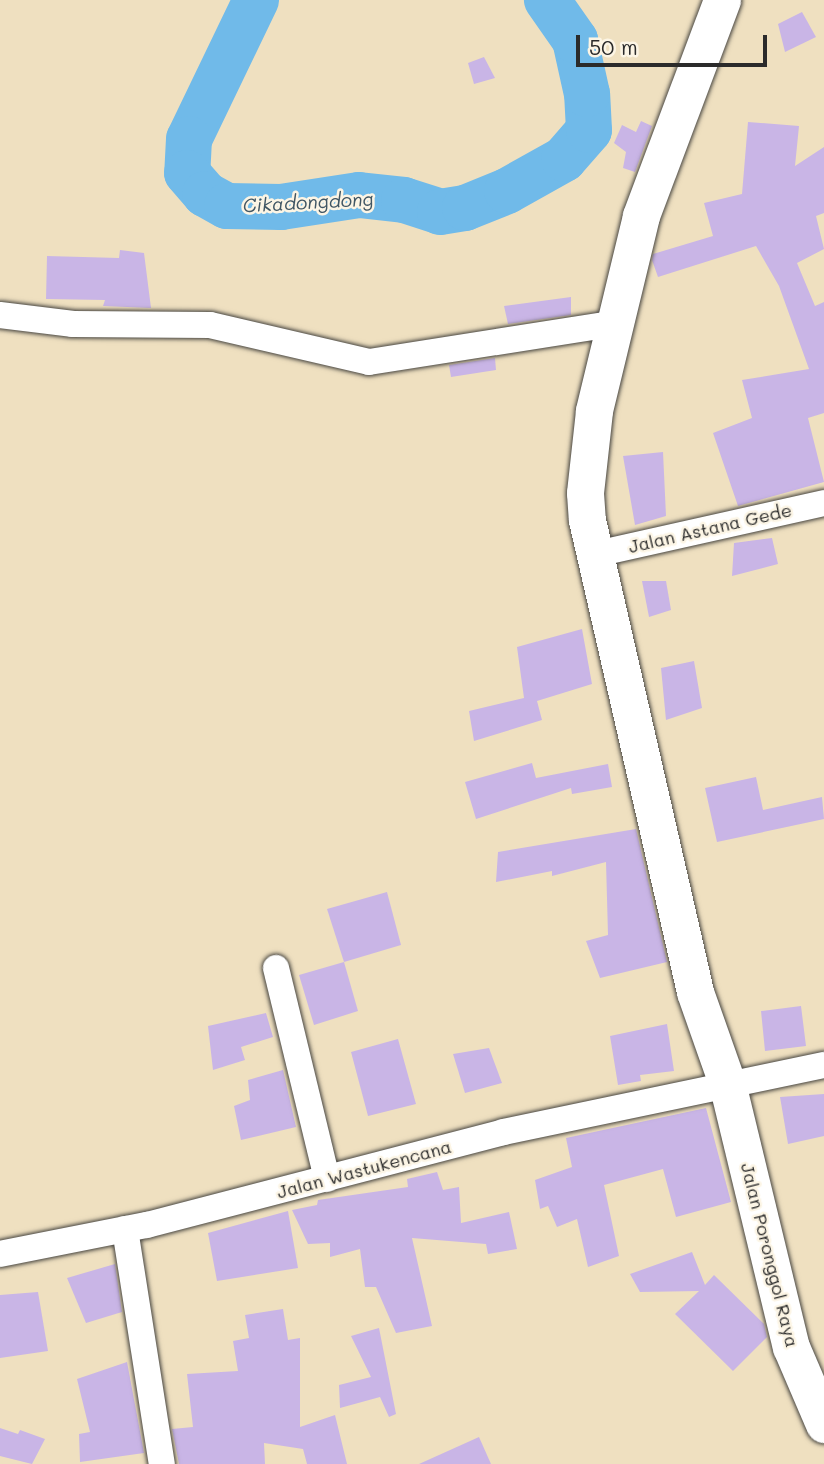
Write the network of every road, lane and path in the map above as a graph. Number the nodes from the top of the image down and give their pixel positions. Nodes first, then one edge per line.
1 (722, 0) edge
2 (0, 315) edge
3 (612, 324) junction
4 (824, 503) edge
5 (596, 554) junction
6 (276, 968) dead end
7 (824, 1065) edge
8 (727, 1083) junction
9 (327, 1179) junction
10 (125, 1229) junction
11 (0, 1254) edge
12 (824, 1424) edge
13 (162, 1464) edge

1 - 3 street, Jalan Poronggol Raya
2 - 3 street
3 - 5 street, Jalan Poronggol Raya
4 - 5 street, Jalan Astana Gede
5 - 8 street, Jalan Poronggol Raya
6 - 9 street
7 - 8 street, Jalan Wastukencana
8 - 9 street, Jalan Wastukencana
8 - 12 street, Jalan Poronggol Raya
9 - 10 street, Jalan Wastukencana
10 - 11 street, Jalan Wastukencana
10 - 13 street

